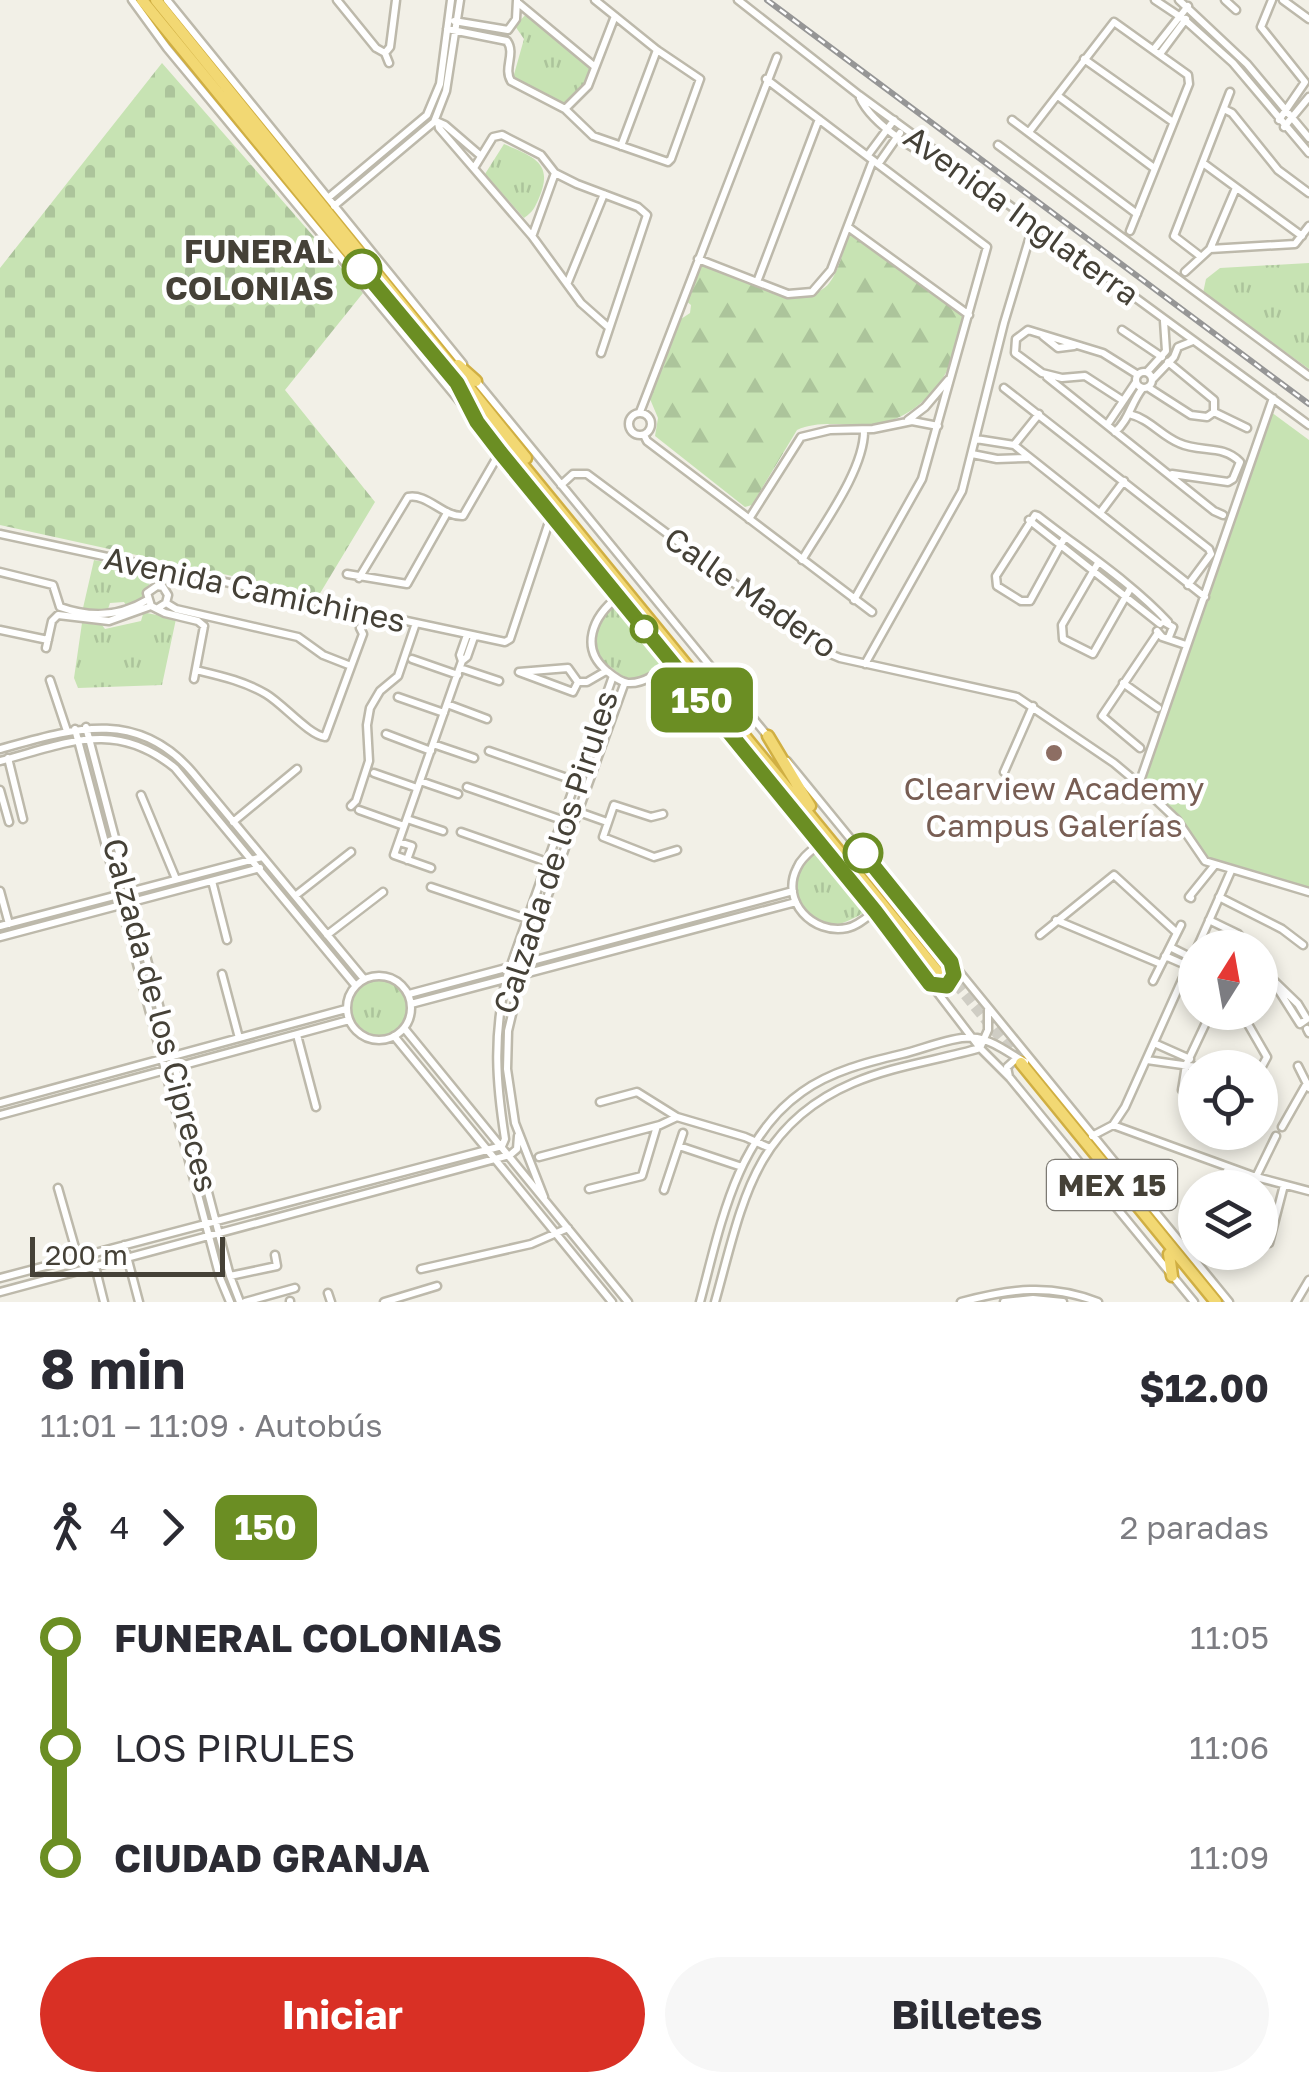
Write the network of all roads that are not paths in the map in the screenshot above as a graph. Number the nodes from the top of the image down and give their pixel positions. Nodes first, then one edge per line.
1 (132, 0) edge
2 (142, 0) edge
3 (156, 0) edge
4 (166, 0) edge
5 (337, 0) edge
6 (396, 0) edge
7 (451, 0) edge
8 (460, 0) edge
9 (596, 0) edge
10 (738, 0) edge
11 (1155, 0) edge
12 (1179, 0) edge
13 (1225, 0) edge
14 (1272, 0) edge
15 (1283, 0) edge
16 (517, 1) edge
17 (1190, 8) junction
18 (1236, 10) dead end
19 (615, 16) junction
20 (1183, 18) junction
21 (1309, 19) edge
22 (452, 25) junction
23 (184, 34) junction
24 (502, 34) junction
25 (656, 50) junction
26 (1157, 52) junction
27 (385, 53) junction
28 (1240, 56) junction
29 (777, 57) dead end
30 (1084, 59) junction
31 (389, 63) dead end
32 (1233, 63) junction
33 (594, 66) junction
34 (766, 79) junction
35 (1230, 92) dead end
36 (859, 95) junction
37 (1058, 96) junction
38 (1309, 96) edge
39 (565, 109) junction
40 (1224, 109) junction
41 (1289, 116) junction
42 (433, 119) junction
43 (819, 119) junction
44 (894, 120) junction
45 (1012, 120) dead end
46 (1174, 122) junction
47 (1282, 124) junction
48 (888, 128) junction
49 (901, 132) junction
50 (1029, 132) junction
51 (454, 138) junction
52 (1309, 138) edge
53 (998, 145) dead end
54 (621, 146) junction
55 (472, 148) junction
56 (1309, 153) edge
57 (464, 156) junction
58 (482, 157) junction
59 (873, 159) junction
60 (1203, 163) junction
61 (474, 168) junction
62 (1154, 168) junction
63 (555, 173) junction
64 (1236, 188) junction
65 (1309, 193) edge
66 (604, 194) junction
67 (328, 198) junction
68 (334, 206) junction
69 (1137, 214) junction
70 (1034, 223) junction
71 (1309, 226) edge
72 (848, 227) junction
73 (1130, 231) dead end
74 (532, 236) junction
75 (1302, 236) junction
76 (1210, 249) junction
77 (1200, 256) junction
78 (698, 259) junction
79 (1186, 272) dead end
80 (756, 282) junction
81 (567, 283) junction
82 (970, 315) junction
83 (1164, 320) junction
84 (608, 326) junction
85 (1122, 330) dead end
86 (1166, 340) junction
87 (1194, 340) junction
88 (436, 347) junction
89 (1178, 347) junction
90 (600, 352) dead end
91 (1165, 360) junction
92 (954, 371) junction
93 (1042, 374) junction
94 (1150, 376) junction
95 (1309, 376) edge
96 (1074, 378) junction
97 (476, 381) junction
98 (457, 383) junction
99 (1141, 383) junction
100 (1004, 388) dead end
101 (1065, 392) junction
102 (1273, 398) junction
103 (1122, 400) junction
104 (640, 412) junction
105 (1214, 412) junction
106 (1039, 414) junction
107 (1129, 414) junction
108 (907, 421) junction
109 (477, 422) junction
110 (1107, 425) junction
111 (1309, 425) edge
112 (938, 426) junction
113 (1247, 428) dead end
114 (864, 430) junction
115 (1115, 432) junction
116 (644, 434) junction
117 (976, 439) junction
118 (1014, 445) junction
119 (500, 452) junction
120 (972, 454) junction
121 (1028, 458) junction
122 (1166, 473) junction
123 (1198, 478) junction
124 (1124, 481) junction
125 (561, 484) junction
126 (1192, 494) junction
127 (447, 513) junction
128 (1100, 513) junction
129 (1224, 514) dead end
130 (552, 515) junction
131 (750, 520) junction
132 (0, 534) edge
133 (1063, 540) junction
134 (802, 560) junction
135 (1096, 567) junction
136 (162, 569) junction
137 (0, 572) edge
138 (347, 574) dead end
139 (358, 578) junction
140 (1188, 586) junction
141 (159, 587) junction
142 (1130, 589) junction
143 (618, 597) junction
144 (1204, 597) junction
145 (1126, 598) junction
146 (854, 600) junction
147 (166, 603) junction
148 (152, 604) junction
149 (872, 612) dead end
150 (186, 614) junction
151 (76, 615) junction
152 (212, 617) junction
153 (416, 623) junction
154 (204, 626) junction
155 (1165, 627) junction
156 (360, 628) dead end
157 (0, 630) edge
158 (471, 636) junction
159 (1190, 636) junction
160 (1186, 646) junction
161 (412, 659) dead end
162 (671, 662) junction
163 (865, 664) junction
164 (351, 666) junction
165 (460, 668) junction
166 (609, 674) junction
167 (50, 680) dead end
168 (499, 681) dead end
169 (578, 682) junction
170 (625, 682) junction
171 (1123, 683) junction
172 (398, 696) dead end
173 (1033, 706) junction
174 (446, 708) junction
175 (1158, 708) dead end
176 (710, 710) junction
177 (487, 719) dead end
178 (86, 728) junction
179 (71, 730) junction
180 (386, 734) dead end
181 (768, 736) junction
182 (88, 738) junction
183 (78, 740) junction
184 (432, 747) junction
185 (1140, 748) dead end
186 (0, 749) edge
187 (489, 751) dead end
188 (760, 754) junction
189 (474, 758) dead end
190 (4, 759) edge
191 (297, 769) dead end
192 (1004, 772) dead end
193 (374, 773) dead end
194 (576, 782) junction
195 (419, 784) junction
196 (1138, 784) junction
197 (467, 786) dead end
198 (0, 790) edge
199 (458, 794) dead end
200 (142, 795) dead end
201 (351, 806) dead end
202 (810, 806) junction
203 (566, 807) junction
204 (360, 810) dead end
205 (578, 812) junction
206 (663, 814) dead end
207 (23, 819) dead end
208 (562, 820) junction
209 (9, 822) dead end
210 (233, 822) junction
211 (405, 822) junction
212 (607, 822) junction
213 (240, 830) junction
214 (443, 831) dead end
215 (461, 832) dead end
216 (233, 838) junction
217 (398, 842) junction
218 (819, 844) junction
219 (677, 850) dead end
220 (351, 852) dead end
221 (262, 857) junction
222 (251, 860) junction
223 (407, 860) junction
224 (547, 862) junction
225 (269, 865) junction
226 (1214, 866) junction
227 (258, 868) junction
228 (430, 868) dead end
229 (1230, 871) junction
230 (190, 876) junction
231 (176, 880) junction
232 (212, 882) junction
233 (193, 886) junction
234 (431, 888) dead end
235 (0, 891) edge
236 (792, 891) junction
237 (129, 892) junction
238 (382, 892) dead end
239 (1309, 892) edge
240 (118, 895) junction
241 (295, 896) junction
242 (1219, 897) junction
243 (1192, 898) dead end
244 (132, 902) junction
245 (796, 902) junction
246 (120, 905) junction
247 (875, 911) junction
248 (527, 920) junction
249 (1056, 920) junction
250 (1209, 920) junction
251 (538, 922) junction
252 (4, 925) edge
253 (654, 928) junction
254 (1204, 930) edge
255 (1230, 930) edge
256 (328, 935) junction
257 (1040, 935) dead end
258 (0, 937) edge
259 (657, 939) junction
260 (226, 940) dead end
261 (1303, 944) dead end
262 (1170, 947) junction
263 (1178, 949) edge
264 (1163, 960) junction
265 (524, 964) junction
266 (1178, 964) edge
267 (510, 968) junction
268 (946, 970) junction
269 (222, 974) dead end
270 (520, 976) junction
271 (1269, 976) joint
272 (364, 979) junction
273 (506, 979) junction
274 (1153, 980) dead end
275 (930, 984) junction
276 (355, 985) junction
277 (1178, 989) edge
278 (408, 994) junction
279 (411, 1004) junction
280 (987, 1006) junction
281 (346, 1009) junction
282 (349, 1020) junction
283 (404, 1028) junction
284 (297, 1035) junction
285 (394, 1036) junction
286 (972, 1037) junction
287 (239, 1038) junction
288 (985, 1040) junction
289 (1154, 1043) junction
290 (980, 1048) junction
291 (172, 1056) junction
292 (1178, 1056) edge
293 (162, 1060) junction
294 (1147, 1060) junction
295 (1178, 1062) edge
296 (1016, 1066) junction
297 (1298, 1066) dead end
298 (175, 1068) junction
299 (165, 1071) junction
300 (1039, 1071) junction
301 (813, 1085) junction
302 (1308, 1086) edge
303 (821, 1099) junction
304 (600, 1102) dead end
305 (0, 1103) edge
306 (316, 1106) dead end
307 (0, 1116) edge
308 (678, 1117) junction
309 (1113, 1125) junction
310 (657, 1126) junction
311 (1282, 1127) dead end
312 (683, 1133) dead end
313 (518, 1136) junction
314 (1092, 1136) junction
315 (757, 1141) junction
316 (502, 1146) junction
317 (678, 1146) junction
318 (770, 1148) junction
319 (488, 1150) junction
320 (510, 1155) junction
321 (539, 1157) dead end
322 (496, 1159) junction
323 (742, 1166) junction
324 (1228, 1166) junction
325 (1227, 1170) edge
326 (1238, 1170) edge
327 (1278, 1183) edge
328 (1284, 1185) junction
329 (348, 1187) junction
330 (58, 1188) dead end
331 (589, 1190) dead end
332 (664, 1190) dead end
333 (1309, 1191) edge
334 (544, 1197) junction
335 (352, 1198) junction
336 (1278, 1208) edge
337 (215, 1221) junction
338 (206, 1224) junction
339 (568, 1228) junction
340 (554, 1232) junction
341 (218, 1233) junction
342 (208, 1236) junction
343 (1178, 1239) edge
344 (124, 1245) junction
345 (1171, 1252) junction
346 (1178, 1253) edge
347 (276, 1255) dead end
348 (78, 1258) junction
349 (127, 1258) junction
350 (95, 1266) junction
351 (421, 1269) dead end
352 (1204, 1270) edge
353 (230, 1276) junction
354 (1172, 1276) junction
355 (0, 1278) edge
356 (1309, 1280) edge
357 (438, 1286) dead end
358 (294, 1288) dead end
359 (0, 1292) edge
360 (328, 1293) dead end
361 (1078, 1298) edge
362 (104, 1302) edge
363 (139, 1302) edge
364 (230, 1302) edge
365 (243, 1302) edge
366 (330, 1302) edge
367 (384, 1302) edge
368 (612, 1302) edge
369 (628, 1302) edge
370 (700, 1302) edge
371 (715, 1302) edge
372 (962, 1302) edge
373 (1004, 1302) edge
374 (1063, 1302) edge
375 (1098, 1302) edge
376 (1194, 1302) edge
377 (1208, 1302) edge
378 (1216, 1302) edge
379 (1229, 1302) edge
380 (1296, 1302) edge

1 - 109 street
2 - 98 highway
3 - 23 highway
4 - 23 highway
4 - 67 street
5 - 27 street
6 - 27 street
7 - 22 street
8 - 22 street
9 - 19 street
10 - 36 street, Avenida Inglaterra
11 - 20 street
12 - 17 street
13 - 18 street
14 - 41 street
15 - 21 street
16 - 24 street
16 - 33 street
17 - 20 street
17 - 28 street
19 - 25 street
19 - 33 street
20 - 26 street
20 - 32 street
22 - 24 street
22 - 42 street
23 - 88 highway
24 - 39 street
25 - 54 street
25 - 54 street
26 - 30 street
26 - 46 street
27 - 31 street
28 - 32 street
28 - 41 street
29 - 34 street
30 - 37 street
30 - 46 street
32 - 47 street
33 - 39 street
34 - 43 street
34 - 78 street
35 - 40 street
36 - 44 street, Avenida Inglaterra
36 - 48 street
37 - 50 street
37 - 62 street
38 - 41 street
39 - 54 street
40 - 60 street
40 - 65 street
41 - 47 street
41 - 52 street
42 - 51 street
42 - 67 street
42 - 68 street
43 - 59 street
43 - 80 street
44 - 48 street
44 - 49 street, Avenida Inglaterra
45 - 50 street
46 - 62 street
47 - 56 street
48 - 49 street
48 - 59 street
49 - 59 street
49 - 70 street, Avenida Inglaterra
50 - 69 street
51 - 55 street
51 - 57 street
53 - 95 street, Avenida Inglaterra
55 - 57 street
55 - 58 street
57 - 61 street
58 - 61 street
58 - 63 street
59 - 72 street
59 - 82 street
60 - 64 street
60 - 77 street
61 - 74 street
62 - 69 street
63 - 66 street
63 - 74 street
64 - 75 street
64 - 76 street
66 - 81 street
66 - 84 street
67 - 68 street
68 - 97 street
69 - 73 street
70 - 83 street, Avenida Inglaterra
70 - 117 street
71 - 75 street
72 - 80 street
72 - 82 street
74 - 81 street
75 - 76 street
76 - 77 street
77 - 79 street
78 - 80 street
78 - 104 street
81 - 84 street
82 - 92 street
83 - 86 street
83 - 87 street, Avenida Inglaterra
84 - 90 street
85 - 91 street
86 - 89 street
86 - 91 street
87 - 89 street
87 - 102 street, Avenida Inglaterra
88 - 97 highway
88 - 202 highway
89 - 91 street
91 - 94 street
91 - 105 street
92 - 108 street
92 - 112 street
93 - 96 street
93 - 99 street
93 - 101 street
94 - 99 street
94 - 99 street
96 - 101 street
96 - 103 street
97 - 125 street
98 - 109 highway
98 - 188 highway
99 - 103 street
99 - 105 street
99 - 107 street
100 - 106 street
101 - 110 street
102 - 111 street, Avenida Inglaterra
102 - 144 street
103 - 110 street
104 - 116 street
104 - 116 street
105 - 113 street
106 - 118 street
106 - 124 street
107 - 115 street
107 - 123 street
108 - 112 street
108 - 114 street
109 - 119 street
110 - 115 street
112 - 146 street
114 - 131 street
114 - 134 street
115 - 122 street
116 - 131 street
117 - 118 street
117 - 120 street
118 - 121 street
119 - 127 street
119 - 130 street
120 - 121 street
120 - 163 street
121 - 128 street
122 - 123 street
122 - 126 street
123 - 126 street
124 - 128 street
124 - 140 street
125 - 163 street, Calle Madero
125 - 181 street
126 - 129 street
127 - 139 street
127 - 139 street
128 - 140 street
130 - 143 street
130 - 158 street, Avenida Camichines
131 - 134 street
132 - 136 street, Avenida Camichines
133 - 133 street
133 - 135 street
134 - 146 street
135 - 142 street
135 - 145 street
135 - 145 street
136 - 141 street
136 - 153 street, Avenida Camichines
137 - 151 street
138 - 139 street
140 - 144 street
141 - 147 street
141 - 148 street
142 - 145 street
142 - 155 street
143 - 162 street
143 - 166 street, Calzada de los Pirules
144 - 159 street
145 - 155 street
146 - 149 street
147 - 148 street
147 - 150 street
148 - 150 street
148 - 151 street
150 - 152 street
150 - 154 street
151 - 157 street
152 - 154 street
152 - 164 street
153 - 158 street, Avenida Camichines
153 - 201 street
154 - 164 street
155 - 159 street
155 - 160 street
155 - 171 street
156 - 164 street
158 - 165 street
159 - 160 street
160 - 196 street
161 - 165 street
162 - 170 street, Calzada de los Pirules
162 - 176 street
163 - 173 street, Calle Madero
165 - 168 street
165 - 174 street
166 - 169 street
166 - 170 street, Calzada de los Pirules
166 - 194 street, Calzada de los Pirules
167 - 179 street, Calzada de los Cipreces
169 - 169 street
170 - 205 street, Calzada de los Pirules
171 - 175 street
171 - 185 street
172 - 174 street
173 - 192 street
173 - 196 street, Calle Madero
174 - 177 street
174 - 184 street
176 - 188 highway
176 - 218 street
178 - 179 street
178 - 182 street, Calzada de los Cipreces
178 - 210 street
179 - 183 street, Calzada de los Cipreces
179 - 186 street
180 - 184 street
181 - 202 highway
181 - 268 street
182 - 183 street
182 - 216 street
182 - 237 street, Calzada de los Cipreces
183 - 190 street
183 - 240 street, Calzada de los Cipreces
184 - 189 street
184 - 195 street
187 - 194 street
188 - 268 highway
190 - 207 street
191 - 210 street
193 - 195 street
194 - 203 street, Calzada de los Pirules
195 - 199 street
195 - 211 street
196 - 226 street, Calle Madero
197 - 208 street
198 - 209 street
200 - 231 street
202 - 268 highway
203 - 205 street
203 - 208 street, Calzada de los Pirules
204 - 211 street
205 - 212 street
205 - 251 street, Calzada de los Pirules
206 - 212 street
208 - 224 street, Calzada de los Pirules
210 - 213 street
211 - 214 street
211 - 217 street
212 - 219 street
213 - 216 street
213 - 221 street
215 - 224 street
216 - 222 street
217 - 223 street
217 - 223 street
218 - 236 street
218 - 247 street
220 - 241 street
221 - 222 street
221 - 225 street
222 - 227 street
222 - 230 street
223 - 228 street
224 - 248 street, Calzada de los Pirules
225 - 227 street
225 - 241 street
226 - 229 street
226 - 243 street
227 - 232 street
227 - 276 street
229 - 239 street
229 - 242 street
230 - 231 street
230 - 233 street
231 - 237 street
232 - 233 street
232 - 260 street
233 - 244 street
234 - 248 street
235 - 252 street
236 - 245 street
236 - 253 street
237 - 240 street
237 - 244 street, Calzada de los Cipreces
238 - 256 street
240 - 246 street, Calzada de los Cipreces
240 - 252 street
241 - 256 street
242 - 250 street
242 - 261 street
244 - 246 street
244 - 291 street, Calzada de los Cipreces
245 - 247 street
245 - 259 street
246 - 258 street
246 - 293 street, Calzada de los Cipreces
247 - 275 street
248 - 251 street
248 - 267 street, Calzada de los Pirules
249 - 257 street
249 - 262 street
249 - 264 street
250 - 254 street
250 - 255 street
251 - 265 street, Calzada de los Pirules
253 - 259 street
253 - 265 street
256 - 272 street
259 - 270 street
262 - 263 street
262 - 264 street
264 - 266 street
264 - 274 street
265 - 267 street
265 - 270 street, Calzada de los Pirules
267 - 273 street, Calzada de los Pirules
267 - 278 street
268 - 275 street
268 - 280 street
269 - 287 street
270 - 273 street
270 - 313 street, Calzada de los Pirules
271 - 271 street
272 - 276 street
272 - 278 street
273 - 279 street
273 - 316 street, Calzada de los Pirules
275 - 286 street
276 - 281 street
277 - 289 street
278 - 279 street
279 - 283 street
280 - 288 street
280 - 300 street
281 - 282 street
281 - 287 street
282 - 284 street
282 - 285 street
283 - 285 street
283 - 316 street
284 - 298 street
284 - 306 street
285 - 319 street
286 - 288 street
286 - 290 street
286 - 301 street
287 - 291 street
288 - 290 street
288 - 296 street
289 - 292 street
289 - 294 street
290 - 296 street
290 - 303 street
291 - 293 street
291 - 298 street, Calzada de los Cipreces
293 - 299 street, Calzada de los Cipreces
293 - 305 street
294 - 295 street
294 - 309 street
296 - 300 street
296 - 345 highway, MEX 15
296 - 354 street
297 - 302 street
298 - 299 street
298 - 337 street, Calzada de los Cipreces
299 - 307 street
299 - 338 street, Calzada de los Cipreces
300 - 314 street
301 - 303 street
301 - 315 street
302 - 311 street
303 - 318 street
304 - 308 street
308 - 310 street
308 - 315 street
309 - 314 street
309 - 324 street
310 - 321 street
310 - 331 street
312 - 317 street
313 - 320 street
313 - 334 street, Calzada de los Pirules
314 - 343 street
315 - 318 street
315 - 323 street
316 - 319 street
316 - 320 street
317 - 323 street
317 - 332 street
318 - 371 street
319 - 322 street
319 - 329 street
320 - 322 street
320 - 334 street
322 - 335 street
322 - 340 street
323 - 370 street
324 - 325 street
324 - 326 street
327 - 328 street
328 - 333 street
328 - 336 street
329 - 335 street
329 - 337 street
330 - 348 street
334 - 339 street
335 - 341 street
337 - 338 street
337 - 341 street, Calzada de los Cipreces
338 - 342 street, Calzada de los Cipreces
338 - 344 street
339 - 340 street
339 - 369 street
340 - 351 street
340 - 368 street
341 - 342 street
341 - 353 street, Calzada de los Cipreces
342 - 349 street
342 - 364 street, Calzada de los Cipreces
344 - 348 street
344 - 349 street
345 - 346 highway
345 - 354 highway
345 - 377 highway, MEX 15
345 - 378 highway, MEX 15
347 - 353 street
348 - 355 street
349 - 350 street
349 - 363 street
350 - 359 street
350 - 362 street
352 - 379 street
353 - 365 street, Calzada de los Cipreces
354 - 376 street
356 - 380 street
357 - 367 street
358 - 365 street
360 - 366 street
361 - 372 street
361 - 375 street
373 - 374 street

